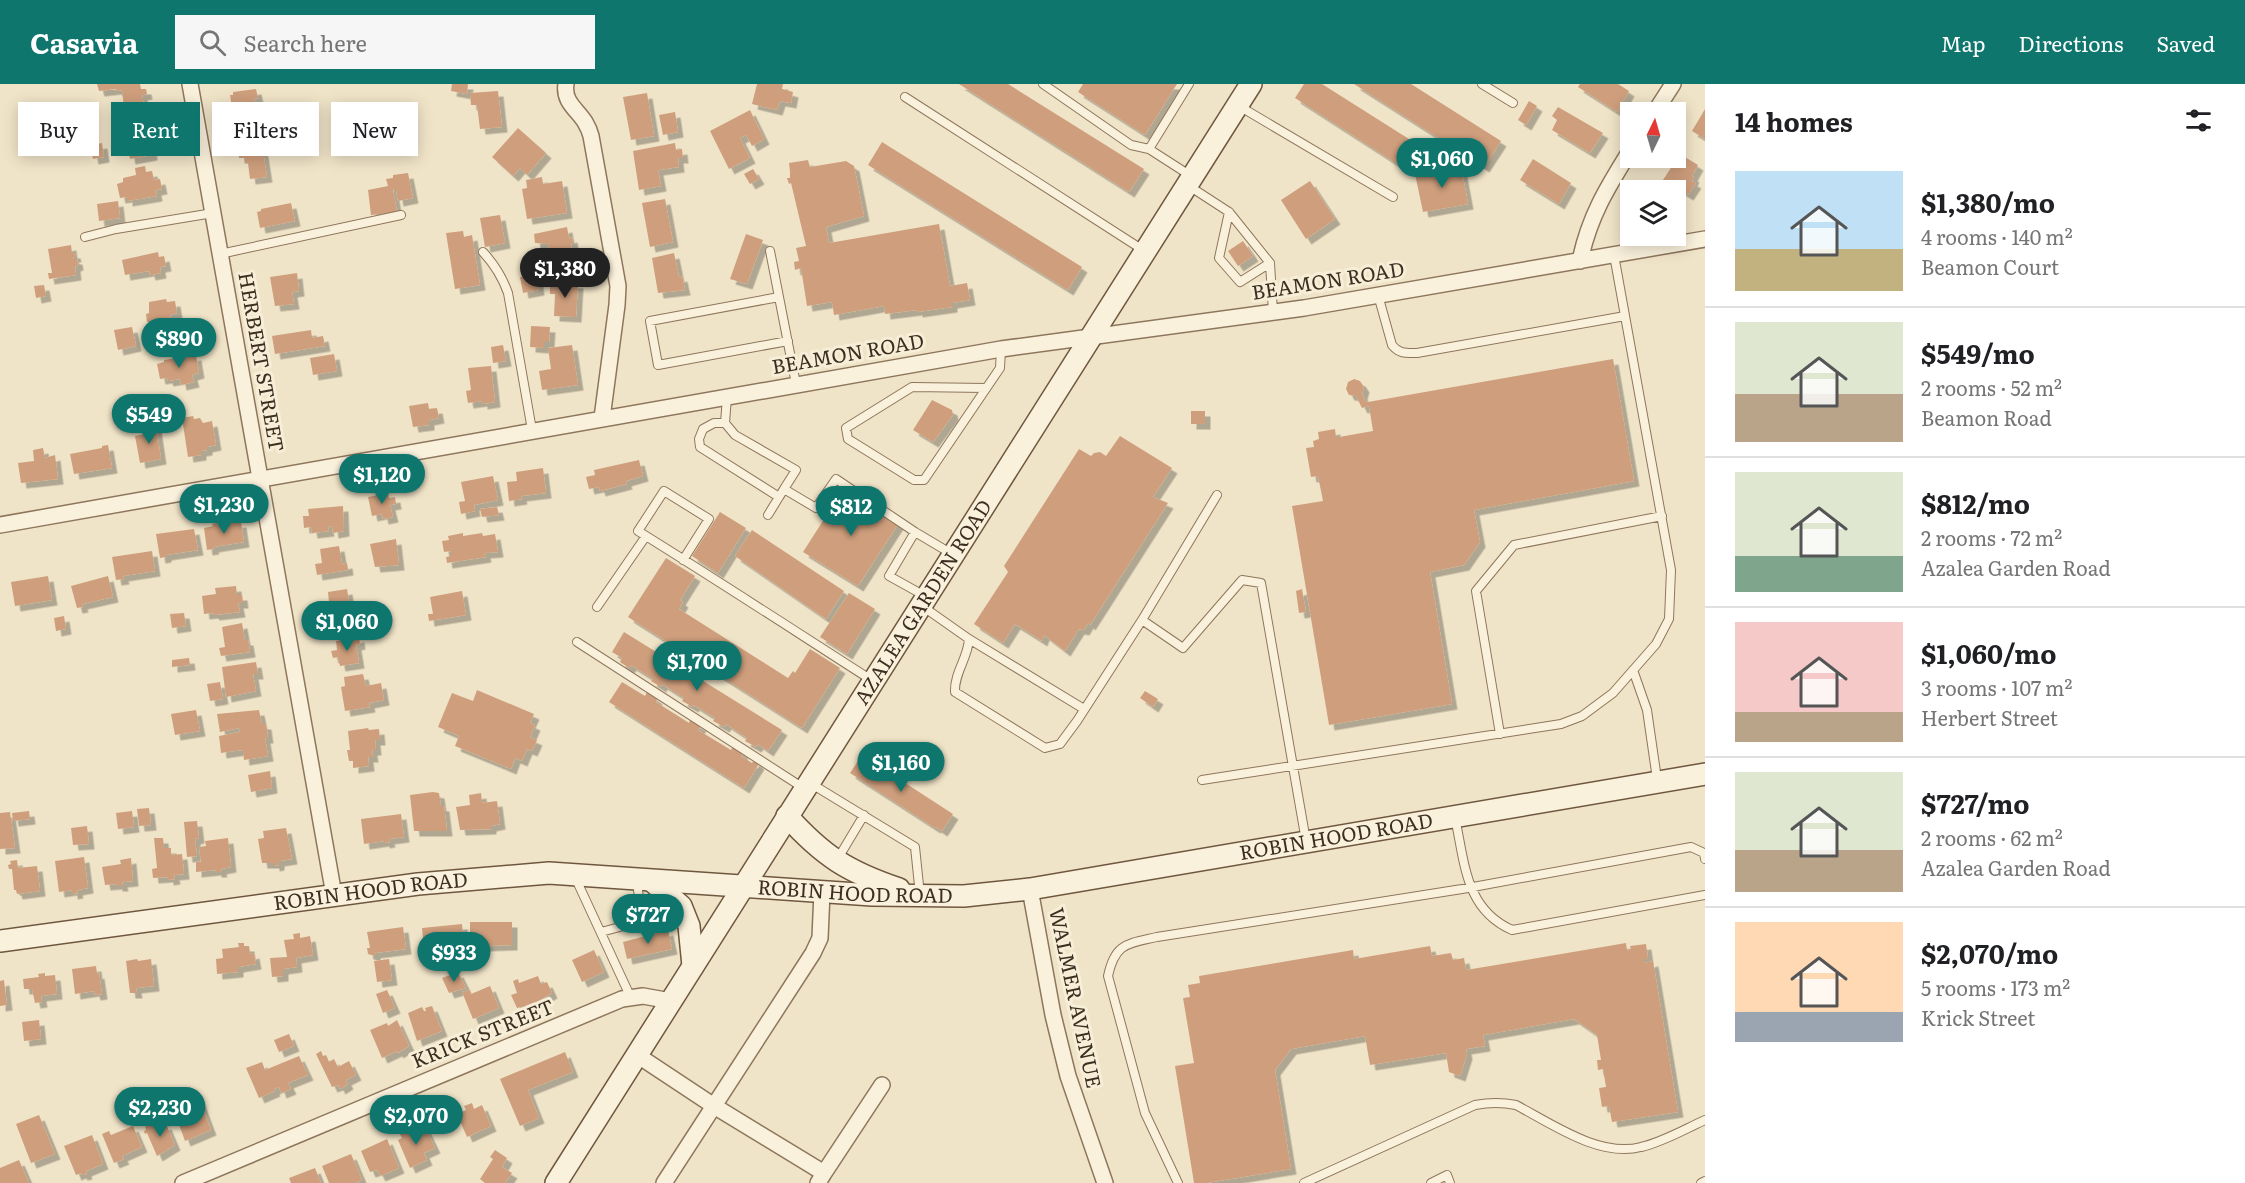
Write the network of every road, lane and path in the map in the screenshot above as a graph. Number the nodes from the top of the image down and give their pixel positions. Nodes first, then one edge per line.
1 (190, 84) edge
2 (566, 84) edge
3 (1189, 84) edge
4 (1251, 84) edge
5 (1482, 84) edge
6 (1673, 84) edge
7 (1047, 85) edge
8 (905, 97) dead end
9 (1661, 102) edge
10 (1513, 103) dead end
11 (1238, 105) junction
12 (1149, 149) junction
13 (1620, 167) edge
14 (1190, 181) junction
15 (1393, 197) dead end
16 (1229, 212) junction
17 (213, 213) junction
18 (401, 215) dead end
19 (85, 237) dead end
20 (1705, 239) edge
21 (771, 251) dead end
22 (483, 252) dead end
23 (1146, 252) junction
24 (220, 254) junction
25 (1614, 255) junction
26 (1580, 261) junction
27 (1270, 263) junction
28 (1378, 295) junction
29 (779, 297) junction
30 (1273, 312) junction
31 (1625, 316) junction
32 (1092, 336) junction
33 (788, 341) junction
34 (1001, 349) junction
35 (796, 384) junction
36 (987, 388) junction
37 (727, 396) junction
38 (602, 418) junction
39 (725, 423) junction
40 (532, 430) junction
41 (260, 478) junction
42 (784, 489) junction
43 (1217, 495) dead end
44 (779, 497) junction
45 (768, 514) dead end
46 (1662, 516) junction
47 (0, 525) edge
48 (915, 532) junction
49 (646, 536) junction
50 (953, 555) junction
51 (683, 560) junction
52 (924, 601) junction
53 (597, 607) dead end
54 (1142, 620) junction
55 (969, 639) junction
56 (577, 642) dead end
57 (1634, 670) junction
58 (873, 681) junction
59 (1084, 709) junction
60 (1500, 734) junction
61 (1293, 766) junction
62 (1705, 774) edge
63 (1202, 780) dead end
64 (1658, 782) junction
65 (807, 785) junction
66 (864, 815) junction
67 (787, 816) junction
68 (1455, 816) junction
69 (1306, 842) junction
70 (1705, 859) edge
71 (836, 861) junction
72 (574, 875) junction
73 (645, 881) junction
74 (742, 887) junction
75 (1470, 888) junction
76 (1030, 889) junction
77 (822, 892) junction
78 (333, 895) junction
79 (1705, 895) edge
80 (920, 896) junction
81 (601, 932) junction
82 (0, 941) edge
83 (693, 966) junction
84 (631, 998) junction
85 (671, 1001) junction
86 (637, 1055) junction
87 (882, 1085) dead end
88 (714, 1106) junction
89 (1705, 1120) edge
90 (821, 1178) edge
91 (1705, 1181) edge
92 (183, 1183) edge
93 (556, 1183) edge
94 (664, 1183) edge
95 (1105, 1183) edge
96 (1178, 1183) edge
97 (1304, 1183) edge
98 (1431, 1183) edge
99 (1450, 1183) edge
100 (1701, 1183) edge

1 - 17 street, HERBERT STREET
2 - 38 street
3 - 12 lane
4 - 11 street, AZALEA GARDEN ROAD
5 - 10 lane
6 - 9 street
7 - 12 lane
8 - 23 lane
11 - 14 street, AZALEA GARDEN ROAD
11 - 15 lane
12 - 14 lane
13 - 26 street
14 - 16 lane
14 - 23 street, AZALEA GARDEN ROAD
16 - 27 lane
16 - 27 lane
17 - 19 lane
17 - 24 street, HERBERT STREET
18 - 24 lane
20 - 25 street, BEAMON ROAD
21 - 29 lane
22 - 40 lane
23 - 32 street, AZALEA GARDEN ROAD
24 - 41 street, HERBERT STREET
25 - 26 street, BEAMON ROAD
25 - 31 lane
26 - 28 street, BEAMON ROAD
27 - 30 lane
28 - 30 street, BEAMON ROAD
28 - 31 lane
29 - 33 lane
29 - 33 lane
30 - 32 street, BEAMON ROAD
31 - 46 lane
32 - 34 street, BEAMON ROAD
32 - 50 street, AZALEA GARDEN ROAD
33 - 35 lane
34 - 35 street, BEAMON ROAD
34 - 36 lane
35 - 37 street, BEAMON ROAD
36 - 36 lane
37 - 38 street, BEAMON ROAD
37 - 39 lane
38 - 40 street, BEAMON ROAD
39 - 42 lane
39 - 44 lane
40 - 41 street, BEAMON ROAD
41 - 47 street, BEAMON ROAD
41 - 78 street, HERBERT STREET
42 - 44 lane
42 - 48 lane
43 - 54 lane
44 - 45 lane
46 - 57 lane
46 - 60 lane
48 - 50 lane
48 - 52 lane
49 - 51 lane
49 - 51 lane
49 - 53 lane
50 - 52 street, AZALEA GARDEN ROAD
51 - 58 lane
52 - 55 lane
52 - 58 street, AZALEA GARDEN ROAD
54 - 59 lane
54 - 61 lane
55 - 59 lane
55 - 59 lane
56 - 65 lane
57 - 60 lane
57 - 64 lane
58 - 65 street, AZALEA GARDEN ROAD
60 - 61 lane
61 - 63 lane
61 - 69 lane
62 - 64 street, ROBIN HOOD ROAD
64 - 68 street, ROBIN HOOD ROAD
65 - 66 lane
65 - 67 street, AZALEA GARDEN ROAD
66 - 71 lane
66 - 80 lane
67 - 71 street
67 - 74 street, AZALEA GARDEN ROAD
68 - 69 street, ROBIN HOOD ROAD
68 - 75 lane
69 - 76 street, ROBIN HOOD ROAD
70 - 75 lane
71 - 80 street
72 - 73 street, ROBIN HOOD ROAD
72 - 78 street, ROBIN HOOD ROAD
72 - 81 lane
73 - 74 street, ROBIN HOOD ROAD
73 - 81 lane
73 - 83 street
74 - 77 street, ROBIN HOOD ROAD
74 - 83 street, AZALEA GARDEN ROAD
75 - 79 lane
75 - 96 lane
76 - 80 street, ROBIN HOOD ROAD
76 - 95 street, WALMER AVENUE
77 - 80 street, ROBIN HOOD ROAD
77 - 88 street
78 - 82 street, ROBIN HOOD ROAD
81 - 84 lane
83 - 85 street, AZALEA GARDEN ROAD
84 - 85 street, KRICK STREET
84 - 92 street, KRICK STREET
85 - 86 street, AZALEA GARDEN ROAD
86 - 88 street
86 - 93 street, AZALEA GARDEN ROAD
87 - 90 street
88 - 90 street
88 - 94 street
89 - 97 lane
91 - 100 lane
98 - 99 lane

